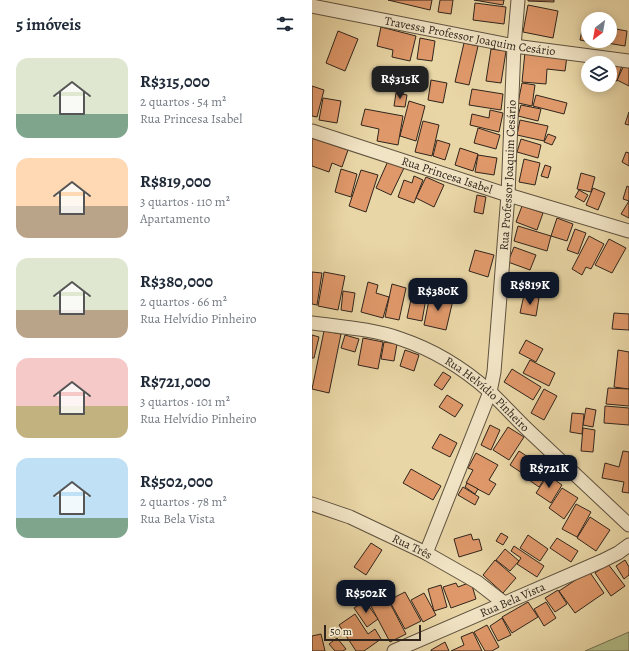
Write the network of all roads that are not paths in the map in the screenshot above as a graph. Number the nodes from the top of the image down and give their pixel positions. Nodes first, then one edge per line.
1 (518, 0) edge
2 (312, 6) edge
3 (514, 46) junction
4 (629, 61) edge
5 (312, 131) edge
6 (508, 195) junction
7 (629, 231) edge
8 (312, 323) edge
9 (490, 392) junction
10 (312, 504) edge
11 (629, 525) edge
12 (629, 545) edge
13 (426, 553) junction
14 (504, 603) junction
15 (394, 651) edge

1 - 3 street, Rua Professor Joaquim Cesário
2 - 3 street, Travessa Professor Joaquim Cesário
3 - 4 street, Travessa Professor Joaquim Cesário
3 - 6 street, Rua Professor Joaquim Cesário
5 - 6 street, Rua Princesa Isabel
6 - 7 street, Rua Princesa Isabel
6 - 9 street, Rua Professor Joaquim Cesário
8 - 9 street, Rua Helvídio Pinheiro
9 - 11 street, Rua Helvídio Pinheiro
9 - 13 street, Rua Professor Joaquim Cesário
10 - 13 street, Rua Três
12 - 14 street, Rua Bela Vista
13 - 14 street, Rua Três
14 - 15 street, Rua Bela Vista

